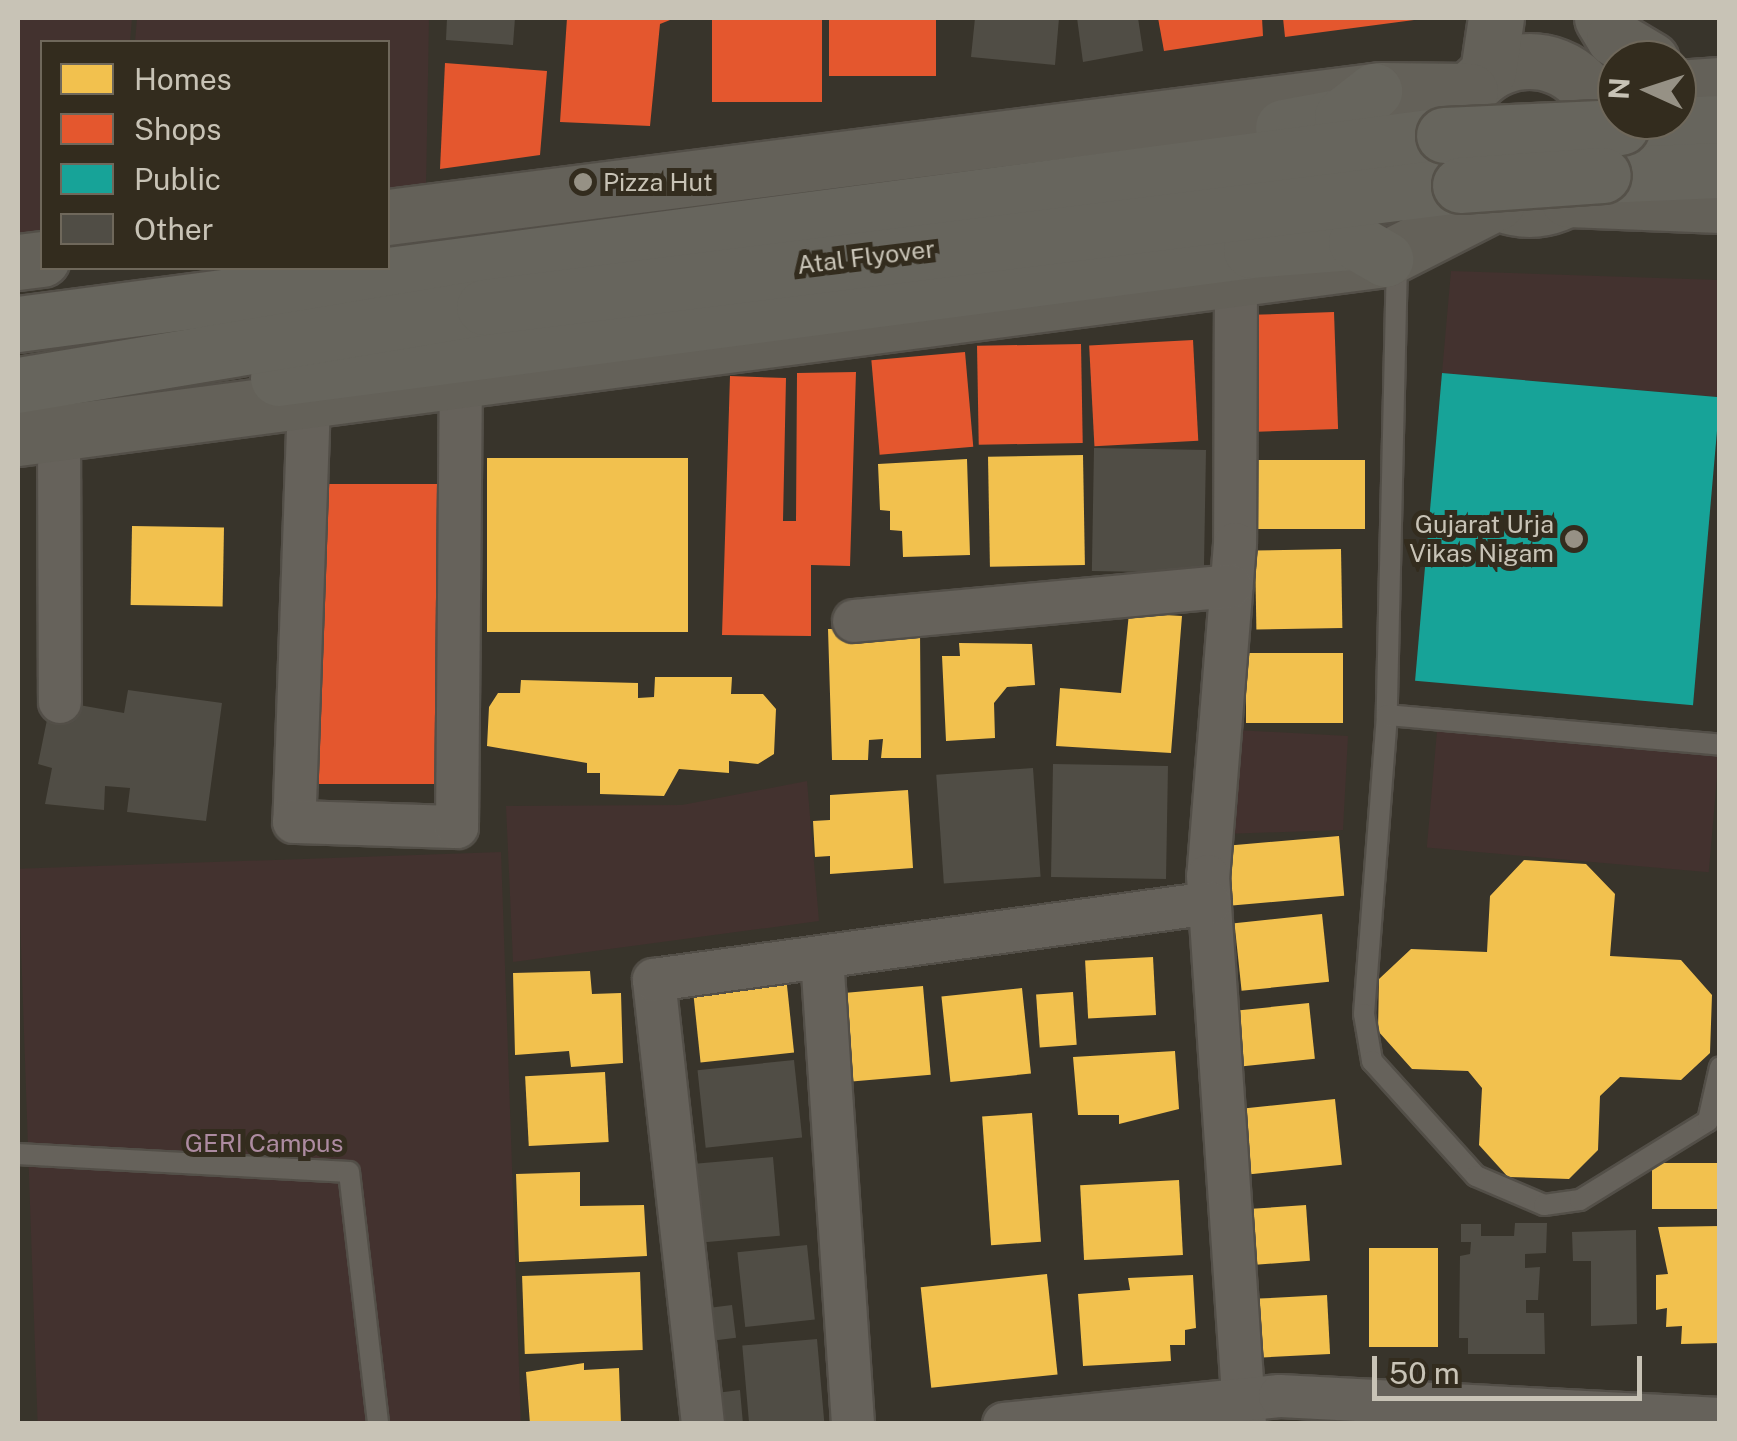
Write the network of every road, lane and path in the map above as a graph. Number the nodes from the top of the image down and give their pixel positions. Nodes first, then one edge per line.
1 (1496, 18) edge
2 (1602, 18) edge
3 (1617, 40) edge
4 (1580, 67) edge
5 (1374, 91) junction
6 (1597, 96) edge
7 (1457, 109) junction
8 (1720, 170) edge
9 (1568, 200) junction
10 (1496, 202) junction
11 (1720, 205) edge
12 (390, 217) edge
13 (390, 241) edge
14 (1373, 252) junction
15 (390, 268) edge
16 (166, 270) edge
17 (379, 270) edge
18 (1236, 282) junction
19 (18, 294) edge
20 (18, 324) edge
21 (461, 383) junction
22 (18, 384) edge
23 (309, 402) junction
24 (31, 428) edge
25 (1231, 586) junction
26 (854, 621) dead end
27 (60, 702) dead end
28 (1386, 715) junction
29 (1720, 745) edge
30 (1210, 904) junction
31 (822, 957) junction
32 (1720, 1067) edge
33 (18, 1154) edge
34 (1241, 1410) edge
35 (1543, 1417) edge
36 (1720, 1420) edge
37 (378, 1424) edge
38 (703, 1424) edge
39 (853, 1424) edge
40 (1004, 1424) edge

1 - 7 street
2 - 3 street
4 - 7 street
4 - 9 street
5 - 7 street
5 - 12 street
5 - 13 main road
6 - 7 main road, Atal Flyover, bridge
7 - 10 street
7 - 15 main road, Atal Flyover
8 - 22 main road, Atal Flyover, bridge
9 - 10 street
9 - 11 street
10 - 14 street
14 - 18 street
14 - 24 main road
14 - 28 lane
16 - 19 main road
17 - 20 main road, Atal Flyover
18 - 21 street
18 - 25 street
21 - 23 street
21 - 23 street
23 - 24 street
24 - 27 street
25 - 26 street
25 - 30 street
28 - 29 lane
28 - 32 lane
30 - 31 street
30 - 34 street
31 - 38 street
31 - 39 street
33 - 37 lane
34 - 35 street
34 - 40 street
35 - 36 street

